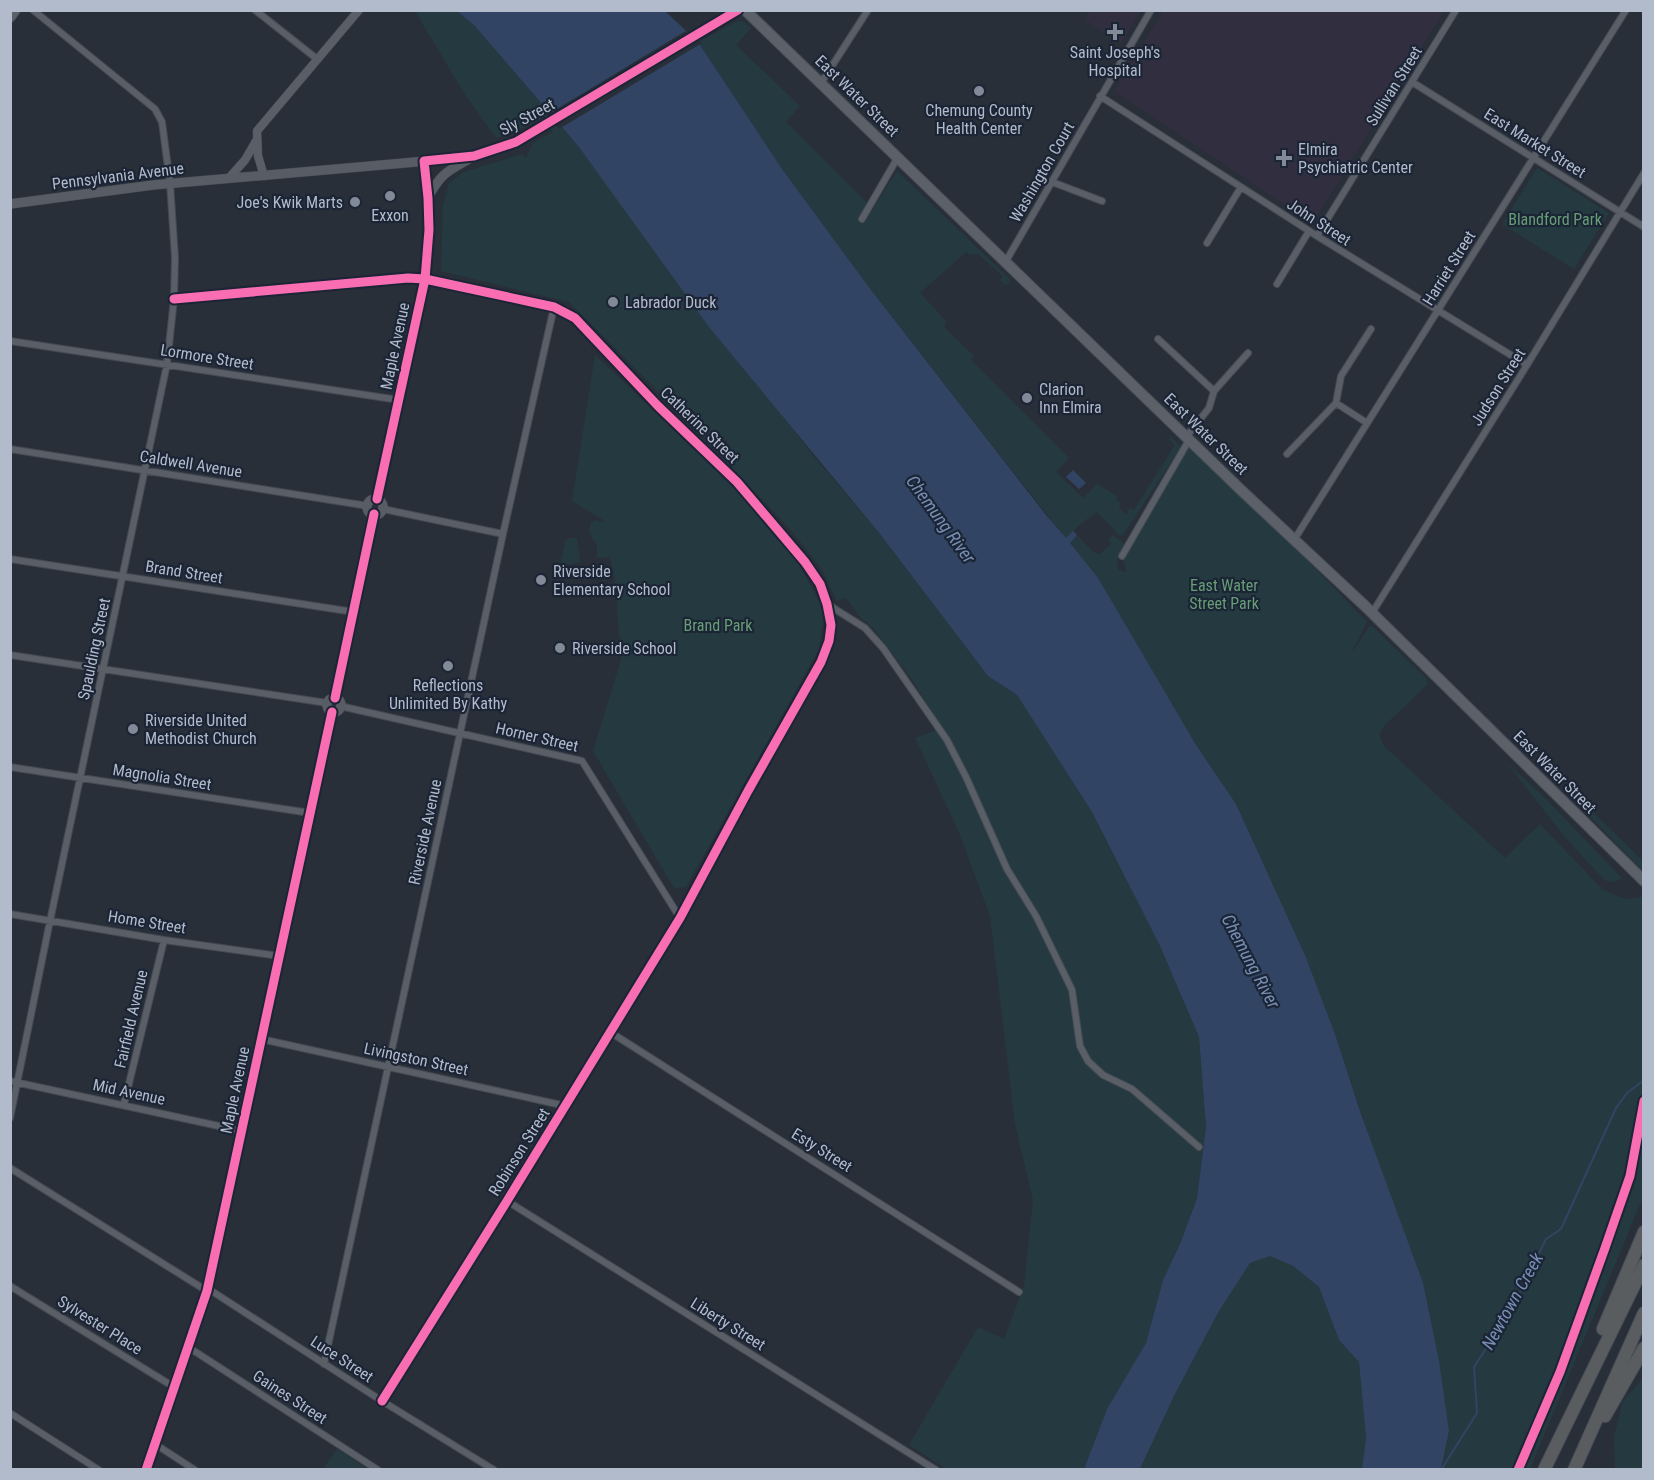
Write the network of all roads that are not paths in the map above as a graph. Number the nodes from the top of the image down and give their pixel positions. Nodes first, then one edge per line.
1 (15, 10) edge
2 (33, 10) edge
3 (359, 10) edge
4 (738, 10) edge
5 (746, 10) edge
6 (868, 10) edge
7 (1151, 10) edge
8 (1456, 10) edge
9 (1626, 10) edge
10 (258, 11) edge
11 (10, 17) edge
12 (317, 60) junction
13 (1412, 82) junction
14 (821, 83) junction
15 (1100, 96) junction
16 (256, 141) junction
17 (474, 156) junction
18 (898, 157) junction
19 (1534, 159) junction
20 (424, 161) junction
21 (1644, 173) edge
22 (264, 176) junction
23 (229, 178) junction
24 (1052, 182) junction
25 (170, 183) junction
26 (1241, 187) junction
27 (428, 198) junction
28 (1102, 201) dead end
29 (10, 204) edge
30 (1620, 212) junction
31 (862, 219) dead end
32 (1644, 227) edge
33 (1309, 231) junction
34 (1317, 236) junction
35 (1207, 243) dead end
36 (1006, 261) junction
37 (425, 279) junction
38 (1277, 284) dead end
39 (174, 299) junction
40 (555, 307) junction
41 (1437, 312) junction
42 (1371, 329) dead end
43 (1158, 339) dead end
44 (10, 340) edge
45 (1248, 352) dead end
46 (167, 364) junction
47 (1527, 365) junction
48 (1214, 391) junction
49 (399, 400) junction
50 (1336, 403) junction
51 (1367, 423) junction
52 (1188, 437) junction
53 (10, 449) edge
54 (1287, 454) dead end
55 (146, 471) junction
56 (377, 499) junction
57 (368, 506) junction
58 (378, 512) junction
59 (503, 534) junction
60 (1294, 540) junction
61 (1122, 556) dead end
62 (10, 559) edge
63 (124, 577) junction
64 (827, 604) junction
65 (354, 612) junction
66 (1372, 613) junction
67 (10, 655) edge
68 (103, 669) junction
69 (334, 705) junction
70 (460, 732) junction
71 (10, 767) edge
72 (80, 778) junction
73 (310, 813) junction
74 (1641, 878) edge
75 (10, 914) edge
76 (680, 918) junction
77 (50, 921) junction
78 (164, 940) junction
79 (279, 956) junction
80 (610, 1032) junction
81 (261, 1039) junction
82 (388, 1067) junction
83 (10, 1081) edge
84 (18, 1083) junction
85 (124, 1104) junction
86 (566, 1106) junction
87 (10, 1118) edge
88 (242, 1131) junction
89 (1198, 1147) dead end
90 (10, 1168) edge
91 (507, 1201) junction
92 (1644, 1232) edge
93 (1644, 1265) edge
94 (10, 1286) edge
95 (207, 1289) junction
96 (1019, 1292) dead end
97 (1644, 1313) edge
98 (188, 1347) junction
99 (1644, 1348) edge
100 (324, 1364) junction
101 (174, 1388) junction
102 (382, 1401) junction
103 (10, 1413) edge
104 (1563, 1427) junction
105 (155, 1444) junction
106 (1576, 1464) edge
107 (99, 1470) edge
108 (146, 1470) edge
109 (195, 1470) edge
110 (378, 1470) edge
111 (494, 1470) edge
112 (936, 1470) edge
113 (1544, 1470) edge

1 - 11 main road
2 - 25 street, Spaulding Street
3 - 12 street
4 - 17 main road, Sly Street
5 - 14 main road, East Water Street
6 - 14 street
7 - 15 street, Washington Court
8 - 13 street, Sullivan Street
9 - 19 street, Harriet Street
10 - 12 street
12 - 16 street
13 - 19 street, East Market Street
13 - 34 street, Sullivan Street
14 - 18 main road, East Water Street
15 - 24 street, Washington Court
15 - 26 street, John Street
16 - 22 street
16 - 23 street
17 - 20 main road, Sly Street
17 - 27 main road
18 - 31 street
18 - 36 main road, East Water Street
19 - 30 street, East Market Street
19 - 41 street, Harriet Street
20 - 22 main road, Sly Street
20 - 27 main road, Maple Avenue
21 - 30 street, Judson Street
22 - 23 main road, Pennsylvania Avenue
23 - 25 main road, Pennsylvania Avenue
24 - 28 street
24 - 36 street, Washington Court
25 - 29 main road, Pennsylvania Avenue
25 - 39 street, Spaulding Street
26 - 33 street, John Street
26 - 35 street
27 - 37 main road, Maple Avenue
30 - 32 street, East Market Street
30 - 47 street, Judson Street
33 - 34 street, John Street
33 - 38 street
34 - 41 street, John Street
36 - 52 main road, East Water Street
37 - 39 street, Catherine Street
37 - 40 street, Catherine Street
37 - 49 main road, Maple Avenue
39 - 46 street, Spaulding Street
40 - 59 street, Riverside Avenue
40 - 64 street, Catherine Street
41 - 47 street, John Street
41 - 51 street, Harriet Street
42 - 50 street
43 - 48 street
44 - 46 street, Lormore Street
45 - 48 street
46 - 49 street, Lormore Street
46 - 55 street, Spaulding Street
47 - 66 street, Judson Street
48 - 52 street
49 - 56 main road, Maple Avenue
50 - 51 street
50 - 54 street
51 - 60 street, Harriet Street
52 - 60 main road, East Water Street
52 - 61 street
53 - 55 street, Caldwell Avenue
55 - 57 street, Caldwell Avenue
55 - 63 street, Spaulding Street
56 - 57 main road
56 - 58 main road
57 - 58 main road
58 - 59 street
58 - 65 main road, Maple Avenue
59 - 70 street, Riverside Avenue
60 - 66 main road, East Water Street
62 - 63 street, Brand Street
63 - 65 street, Brand Street
63 - 68 street, Spaulding Street
64 - 76 street, Catherine Street
64 - 89 street
65 - 69 main road, Maple Avenue
66 - 74 main road, East Water Street
67 - 68 street, Horner Street
68 - 69 street, Horner Street
68 - 72 street, Spaulding Street
69 - 70 street, Horner Street
69 - 73 main road, Maple Avenue
70 - 76 street, Horner Street
70 - 82 street, Riverside Avenue
71 - 72 street, Magnolia Street
72 - 73 street, Magnolia Street
72 - 77 street, Spaulding Street
73 - 79 main road, Maple Avenue
75 - 77 street, Home Street
76 - 80 street, Robinson Street
77 - 78 street, Home Street
77 - 84 street, Spaulding Street
78 - 79 street, Home Street
78 - 85 street, Fairfield Avenue
79 - 81 main road, Maple Avenue
80 - 86 street, Robinson Street
80 - 96 street, Esty Street
81 - 82 street, Livingston Street
81 - 88 main road, Maple Avenue
82 - 86 street, Livingston Street
82 - 100 street, Riverside Avenue
83 - 84 street, Mid Avenue
84 - 85 street, Mid Avenue
84 - 87 street, Spaulding Street
85 - 88 street, Mid Avenue
86 - 91 street, Robinson Street
88 - 95 main road, Maple Avenue
90 - 95 street, Luce Street
91 - 102 street, Robinson Street
91 - 112 street, Liberty Street
92 - 104 highway
93 - 104 highway
94 - 101 street, Sylvester Place
95 - 98 main road, Maple Avenue
95 - 100 street, Luce Street
97 - 106 highway
98 - 101 main road, Maple Avenue
98 - 110 street, Gaines Street
99 - 106 highway
100 - 102 street, Luce Street
101 - 105 main road, Maple Avenue
102 - 111 street, Luce Street
103 - 107 street
104 - 113 highway
105 - 108 main road, Maple Avenue
105 - 109 street

